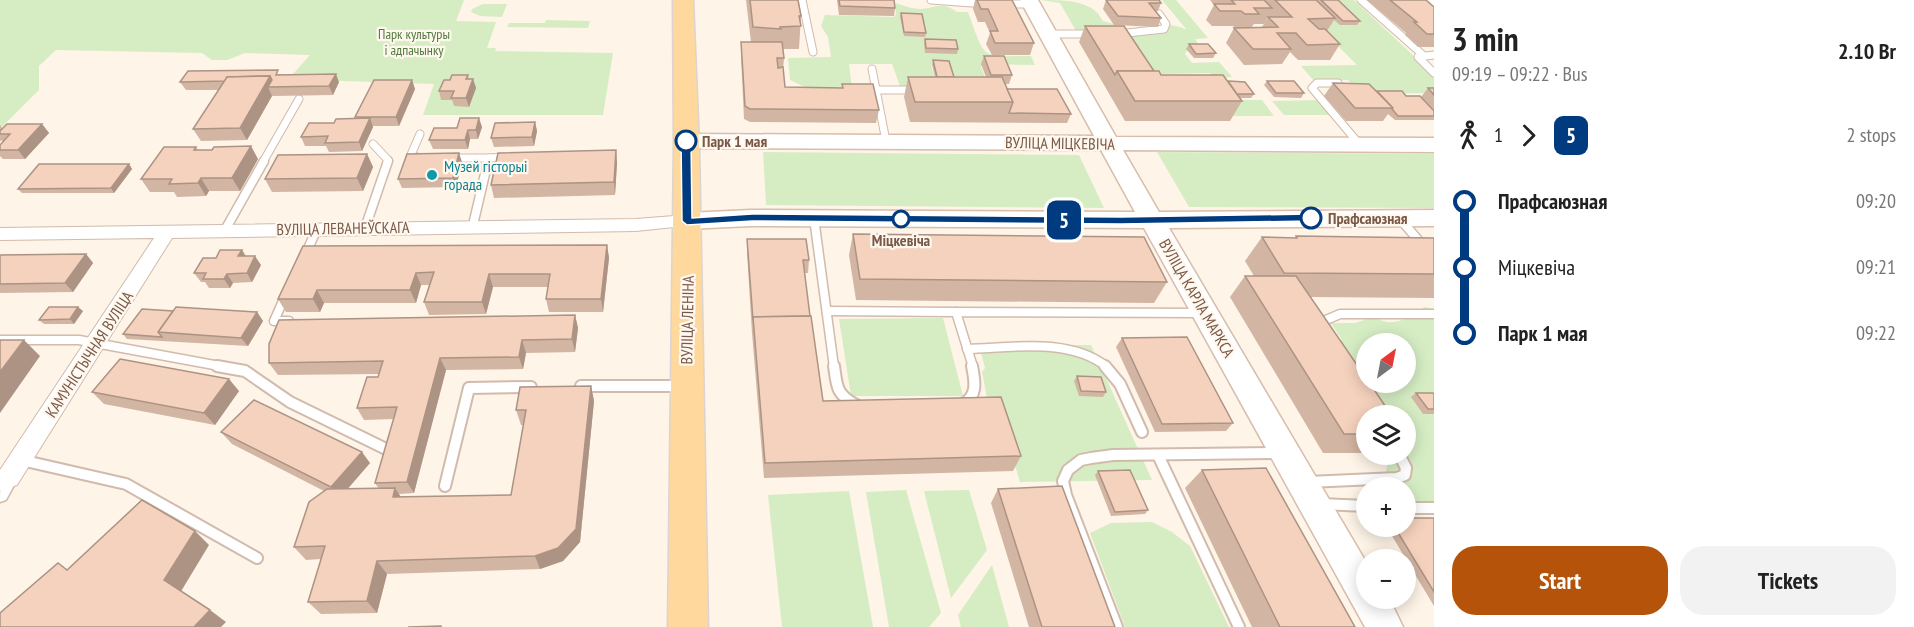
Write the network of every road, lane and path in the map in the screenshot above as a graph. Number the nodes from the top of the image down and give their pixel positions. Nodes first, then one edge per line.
1 (802, 0) edge
2 (931, 0) edge
3 (1361, 0) edge
4 (1428, 0) edge
5 (964, 2) edge
6 (1030, 2) edge
7 (682, 3) edge
8 (1434, 5) edge
9 (1159, 14) edge
10 (1048, 34) junction
11 (1118, 34) junction
12 (1124, 44) edge
13 (813, 52) dead end
14 (1423, 55) junction
15 (1434, 55) edge
16 (872, 69) dead end
17 (1434, 73) edge
18 (1338, 83) edge
19 (921, 90) edge
20 (874, 92) junction
21 (299, 99) edge
22 (420, 134) dead end
23 (686, 141) junction
24 (886, 141) junction
25 (372, 144) dead end
26 (1110, 144) junction
27 (1360, 145) junction
28 (1434, 145) edge
29 (513, 156) edge
30 (421, 157) edge
31 (445, 158) edge
32 (489, 158) junction
33 (1399, 217) junction
34 (814, 218) junction
35 (1434, 218) edge
36 (1152, 220) junction
37 (687, 221) junction
38 (473, 225) junction
39 (365, 228) junction
40 (317, 229) junction
41 (168, 230) junction
42 (225, 230) junction
43 (0, 234) edge
44 (1434, 258) edge
45 (297, 271) edge
46 (293, 281) edge
47 (827, 312) junction
48 (956, 312) junction
49 (1206, 314) junction
50 (1434, 314) edge
51 (297, 321) edge
52 (1324, 338) edge
53 (0, 340) edge
54 (96, 342) junction
55 (967, 350) junction
56 (686, 386) junction
57 (537, 387) edge
58 (572, 387) edge
59 (955, 405) edge
60 (865, 407) edge
61 (1142, 432) dead end
62 (386, 449) edge
63 (1286, 453) junction
64 (1158, 455) junction
65 (1404, 465) edge
66 (7, 478) edge
67 (445, 486) dead end
68 (1309, 493) junction
69 (1356, 504) edge
70 (1416, 508) edge
71 (1434, 508) edge
72 (257, 558) dead end
73 (1356, 577) edge
74 (1375, 609) edge
75 (688, 627) edge
76 (1117, 627) edge
77 (1239, 627) edge
78 (1385, 627) edge

1 - 13 lane
2 - 5 lane
3 - 14 lane
4 - 8 main road
5 - 6 lane
6 - 10 main road, ВУЛІЦА КАРЛА МАРКСА
7 - 23 main road, ВУЛІЦА ЛЕНІНА
9 - 11 lane
10 - 11 lane
10 - 26 main road, ВУЛІЦА КАРЛА МАРКСА
11 - 12 lane
14 - 15 lane
14 - 17 lane
16 - 20 lane
18 - 27 lane
19 - 20 lane
20 - 24 lane
21 - 42 lane
22 - 30 lane
23 - 24 main road, ВУЛІЦА МІЦКЕВІЧА
23 - 37 main road, ВУЛІЦА ЛЕНІНА
24 - 26 main road, ВУЛІЦА МІЦКЕВІЧА
25 - 39 lane
26 - 27 main road, ВУЛІЦА МІЦКЕВІЧА
26 - 36 main road, ВУЛІЦА КАРЛА МАРКСА
27 - 28 main road, ВУЛІЦА МІЦКЕВІЧА
29 - 32 lane
31 - 32 lane
32 - 38 lane
33 - 35 main road
33 - 36 main road
33 - 44 lane
34 - 36 main road
34 - 37 main road
34 - 47 lane
36 - 49 main road, ВУЛІЦА КАРЛА МАРКСА
37 - 38 street, ВУЛІЦА ЛЕВАНЕЎСКАГА
37 - 56 main road, ВУЛІЦА ЛЕНІНА
38 - 39 street, ВУЛІЦА ЛЕВАНЕЎСКАГА
39 - 40 street, ВУЛІЦА ЛЕВАНЕЎСКАГА
40 - 42 street, ВУЛІЦА ЛЕВАНЕЎСКАГА
40 - 45 lane
41 - 42 street, ВУЛІЦА ЛЕВАНЕЎСКАГА
41 - 43 street, ВУЛІЦА ЛЕВАНЕЎСКАГА
41 - 54 street, КАМУНІСТЫЧНАЯ ВУЛІЦА
46 - 51 lane
47 - 48 lane
47 - 60 lane
48 - 49 lane
48 - 55 lane
49 - 63 main road, ВУЛІЦА КАРЛА МАРКСА
50 - 52 lane
53 - 54 lane
54 - 62 lane
54 - 66 street, КАМУНІСТЫЧНАЯ ВУЛІЦА
55 - 59 lane
55 - 61 lane
56 - 58 lane
56 - 75 main road, ВУЛІЦА ЛЕНІНА
57 - 67 lane
63 - 64 lane
63 - 68 main road, ВУЛІЦА КАРЛА МАРКСА
64 - 76 lane
64 - 77 lane
65 - 68 lane
66 - 72 lane
68 - 69 lane
68 - 73 main road, ВУЛІЦА КАРЛА МАРКСА
70 - 71 lane
74 - 78 main road

